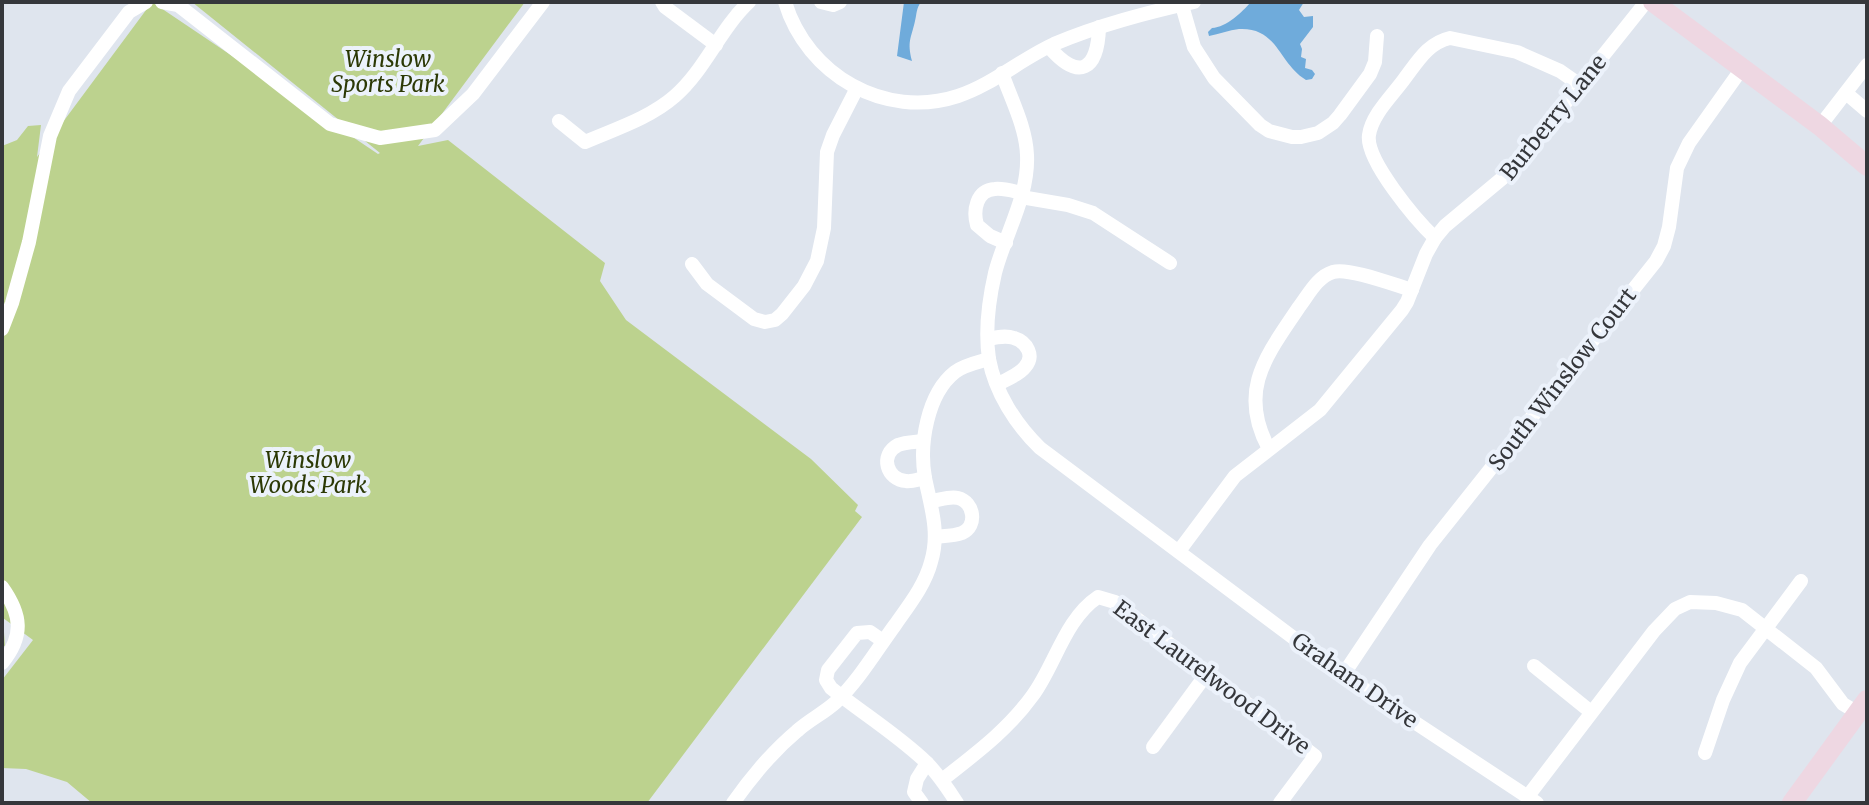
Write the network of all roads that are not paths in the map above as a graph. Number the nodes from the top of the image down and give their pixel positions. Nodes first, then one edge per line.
1 (146, 2) edge
2 (162, 2) edge
3 (543, 2) edge
4 (662, 2) edge
5 (749, 2) edge
6 (785, 2) edge
7 (821, 2) edge
8 (840, 2) edge
9 (1646, 2) edge
10 (1653, 2) edge
11 (1186, 3) edge
12 (1099, 27) junction
13 (1377, 36) dead end
14 (716, 45) junction
15 (1049, 47) junction
16 (1867, 65) edge
17 (1743, 67) junction
18 (1002, 73) junction
19 (1580, 85) junction
20 (857, 88) junction
21 (1846, 93) junction
22 (1867, 111) edge
23 (559, 121) dead end
24 (1820, 126) junction
25 (1867, 166) edge
26 (1021, 195) junction
27 (1435, 238) junction
28 (1006, 243) junction
29 (1170, 263) dead end
30 (692, 264) dead end
31 (1412, 290) junction
32 (2, 329) edge
33 (988, 339) junction
34 (989, 359) junction
35 (998, 384) junction
36 (923, 441) junction
37 (1269, 449) junction
38 (925, 478) junction
39 (931, 501) junction
40 (935, 537) junction
41 (1179, 551) junction
42 (1801, 581) dead end
43 (2, 587) edge
44 (1765, 628) junction
45 (883, 641) junction
46 (2, 663) edge
47 (1534, 666) dead end
48 (1208, 672) junction
49 (1343, 675) junction
50 (841, 696) junction
51 (1862, 706) edge
52 (1591, 712) junction
53 (1153, 747) dead end
54 (1705, 753) dead end
55 (927, 763) junction
56 (942, 780) junction
57 (1532, 800) edge
58 (953, 802) edge
59 (733, 803) edge
60 (922, 803) edge
61 (1280, 803) edge
62 (1792, 803) edge

1 - 32 street
2 - 3 street
4 - 14 street
5 - 14 street
6 - 20 street
7 - 8 street
9 - 19 street, Burberry Lane
10 - 17 main road
11 - 12 street
11 - 13 street
12 - 15 street
12 - 15 street
14 - 23 street
15 - 18 street
16 - 21 street
17 - 24 main road
17 - 49 street, South Winslow Court
18 - 20 street
18 - 26 street, Graham Drive
19 - 27 street, Burberry Lane
19 - 27 street
20 - 30 street
21 - 22 street
21 - 24 street
24 - 25 main road
26 - 28 street, Graham Drive
26 - 28 street
26 - 29 street
27 - 31 street, Burberry Lane
28 - 33 street, Graham Drive
31 - 37 street, Burberry Lane
31 - 37 street
33 - 34 street, Graham Drive
33 - 35 street
34 - 35 street, Graham Drive
34 - 36 street
35 - 41 street, Graham Drive
36 - 38 street
36 - 38 street
37 - 41 street, Burberry Lane
38 - 39 street
39 - 40 street
39 - 40 street
40 - 45 street
41 - 49 street, Graham Drive
42 - 44 street
43 - 46 street
44 - 51 street
44 - 52 street
44 - 54 street
45 - 50 street
45 - 50 street
47 - 52 street
48 - 53 street
48 - 56 street, East Laurelwood Drive
48 - 61 street, East Laurelwood Drive
49 - 57 street, Graham Drive
50 - 55 street
50 - 59 street
51 - 62 main road
52 - 57 street
55 - 56 street
55 - 60 street
56 - 58 street

